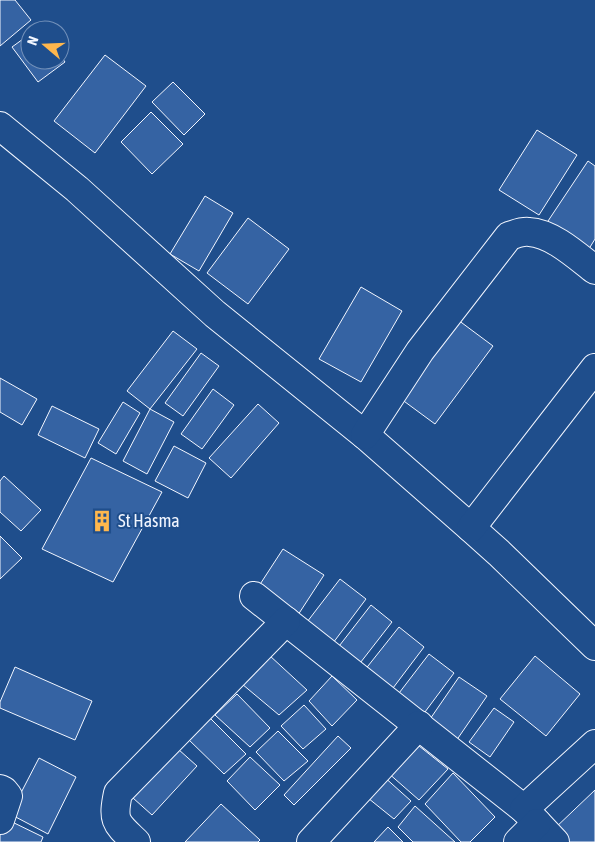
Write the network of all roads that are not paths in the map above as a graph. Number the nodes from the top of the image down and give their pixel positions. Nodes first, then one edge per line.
1 (0, 126) edge
2 (595, 270) edge
3 (595, 368) edge
4 (365, 436) junction
5 (471, 528) junction
6 (254, 596) dead end
7 (286, 621) junction
8 (595, 646) edge
9 (419, 725) junction
10 (595, 744) edge
11 (0, 789) edge
12 (530, 816) junction
13 (0, 820) edge
14 (136, 842) edge
15 (311, 842) edge
16 (518, 842) edge
17 (555, 842) edge

1 - 4 street
2 - 4 street
3 - 5 street
4 - 5 street
5 - 8 street
6 - 7 street
7 - 9 street
7 - 14 street
9 - 12 street
9 - 15 street
10 - 12 street
11 - 13 street
12 - 16 street
12 - 17 street

